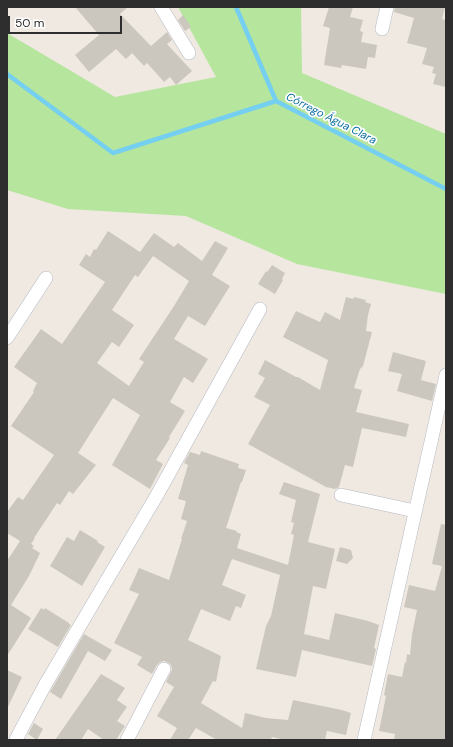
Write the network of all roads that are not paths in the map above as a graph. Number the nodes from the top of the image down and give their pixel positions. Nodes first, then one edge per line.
1 (161, 7) edge
2 (387, 7) edge
3 (382, 29) dead end
4 (189, 53) dead end
5 (46, 278) dead end
6 (260, 309) dead end
7 (7, 338) edge
8 (446, 375) edge
9 (341, 494) dead end
10 (415, 511) junction
11 (164, 669) dead end
12 (16, 740) edge
13 (127, 740) edge
14 (364, 740) edge

1 - 4 street
2 - 3 street
5 - 7 street
6 - 12 street
8 - 10 street
9 - 10 street
10 - 14 street
11 - 13 street

